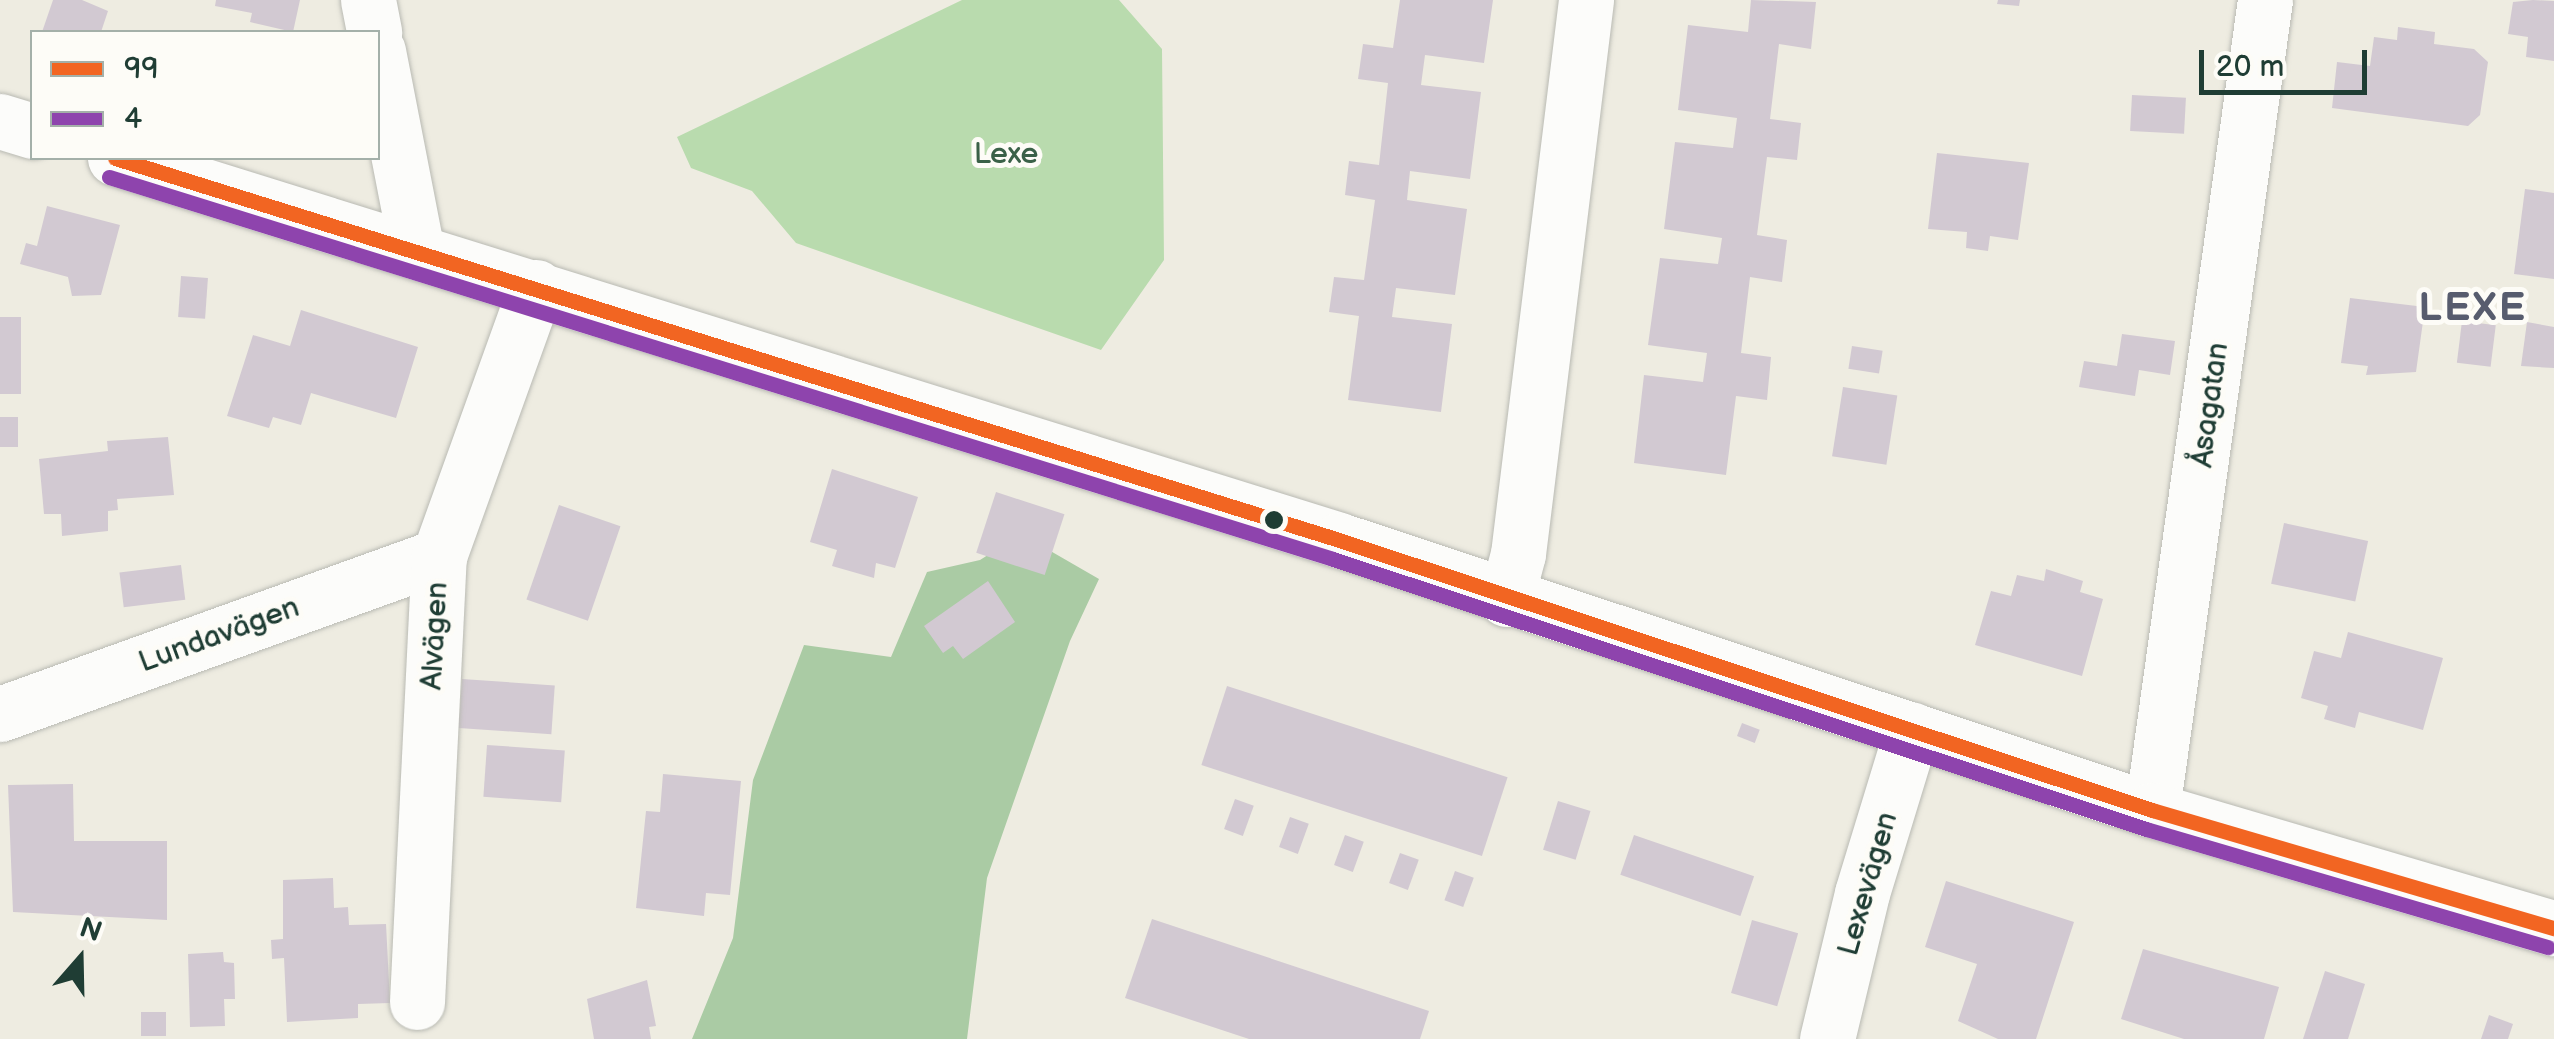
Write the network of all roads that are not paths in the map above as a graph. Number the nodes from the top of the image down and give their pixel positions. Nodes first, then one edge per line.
1 (368, 0) edge
2 (1586, 0) edge
3 (2265, 0) edge
4 (374, 30) edge
5 (380, 61) edge
6 (0, 121) edge
7 (30, 131) edge
8 (121, 160) edge
9 (416, 252) junction
10 (536, 287) junction
11 (439, 556) junction
12 (1506, 599) junction
13 (0, 714) edge
14 (1912, 729) junction
15 (2152, 810) junction
16 (2554, 928) edge
17 (417, 1002) dead end
18 (1827, 1039) edge

1 - 4 street
2 - 12 street
3 - 15 street, Åsagatan
5 - 9 street
6 - 7 street
8 - 9 street
9 - 10 street
10 - 11 street, Alvägen
10 - 12 street
11 - 13 street, Lundavägen
11 - 17 street, Alvägen
12 - 14 street
14 - 15 street
14 - 18 street, Lexevägen
15 - 16 street

